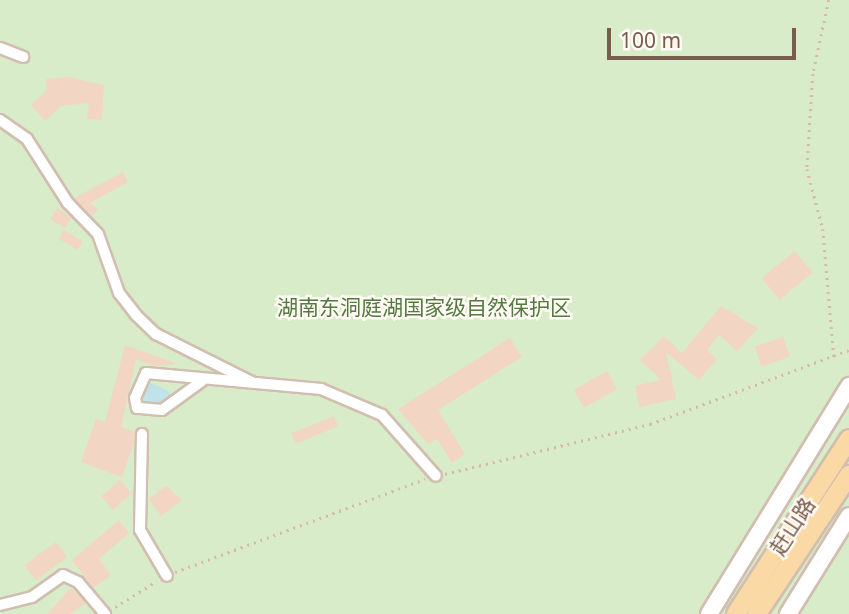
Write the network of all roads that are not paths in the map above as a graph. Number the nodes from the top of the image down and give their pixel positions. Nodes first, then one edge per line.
1 (0, 48) edge
2 (23, 57) dead end
3 (0, 120) edge
4 (202, 381) junction
5 (255, 383) junction
6 (849, 386) edge
7 (142, 434) dead end
8 (849, 439) edge
9 (849, 475) edge
10 (436, 476) road end
11 (849, 516) edge
12 (167, 576) road end
13 (0, 606) edge
14 (10, 614) edge
15 (106, 614) edge
16 (709, 614) edge
17 (736, 614) edge
18 (757, 614) edge
19 (788, 614) edge

1 - 2 street
3 - 5 street
4 - 4 street
4 - 5 street
5 - 10 street
6 - 16 main road
7 - 12 street
8 - 17 main road, 赶山路
9 - 18 main road, 赶山路
11 - 19 main road
13 - 14 street
13 - 15 street

